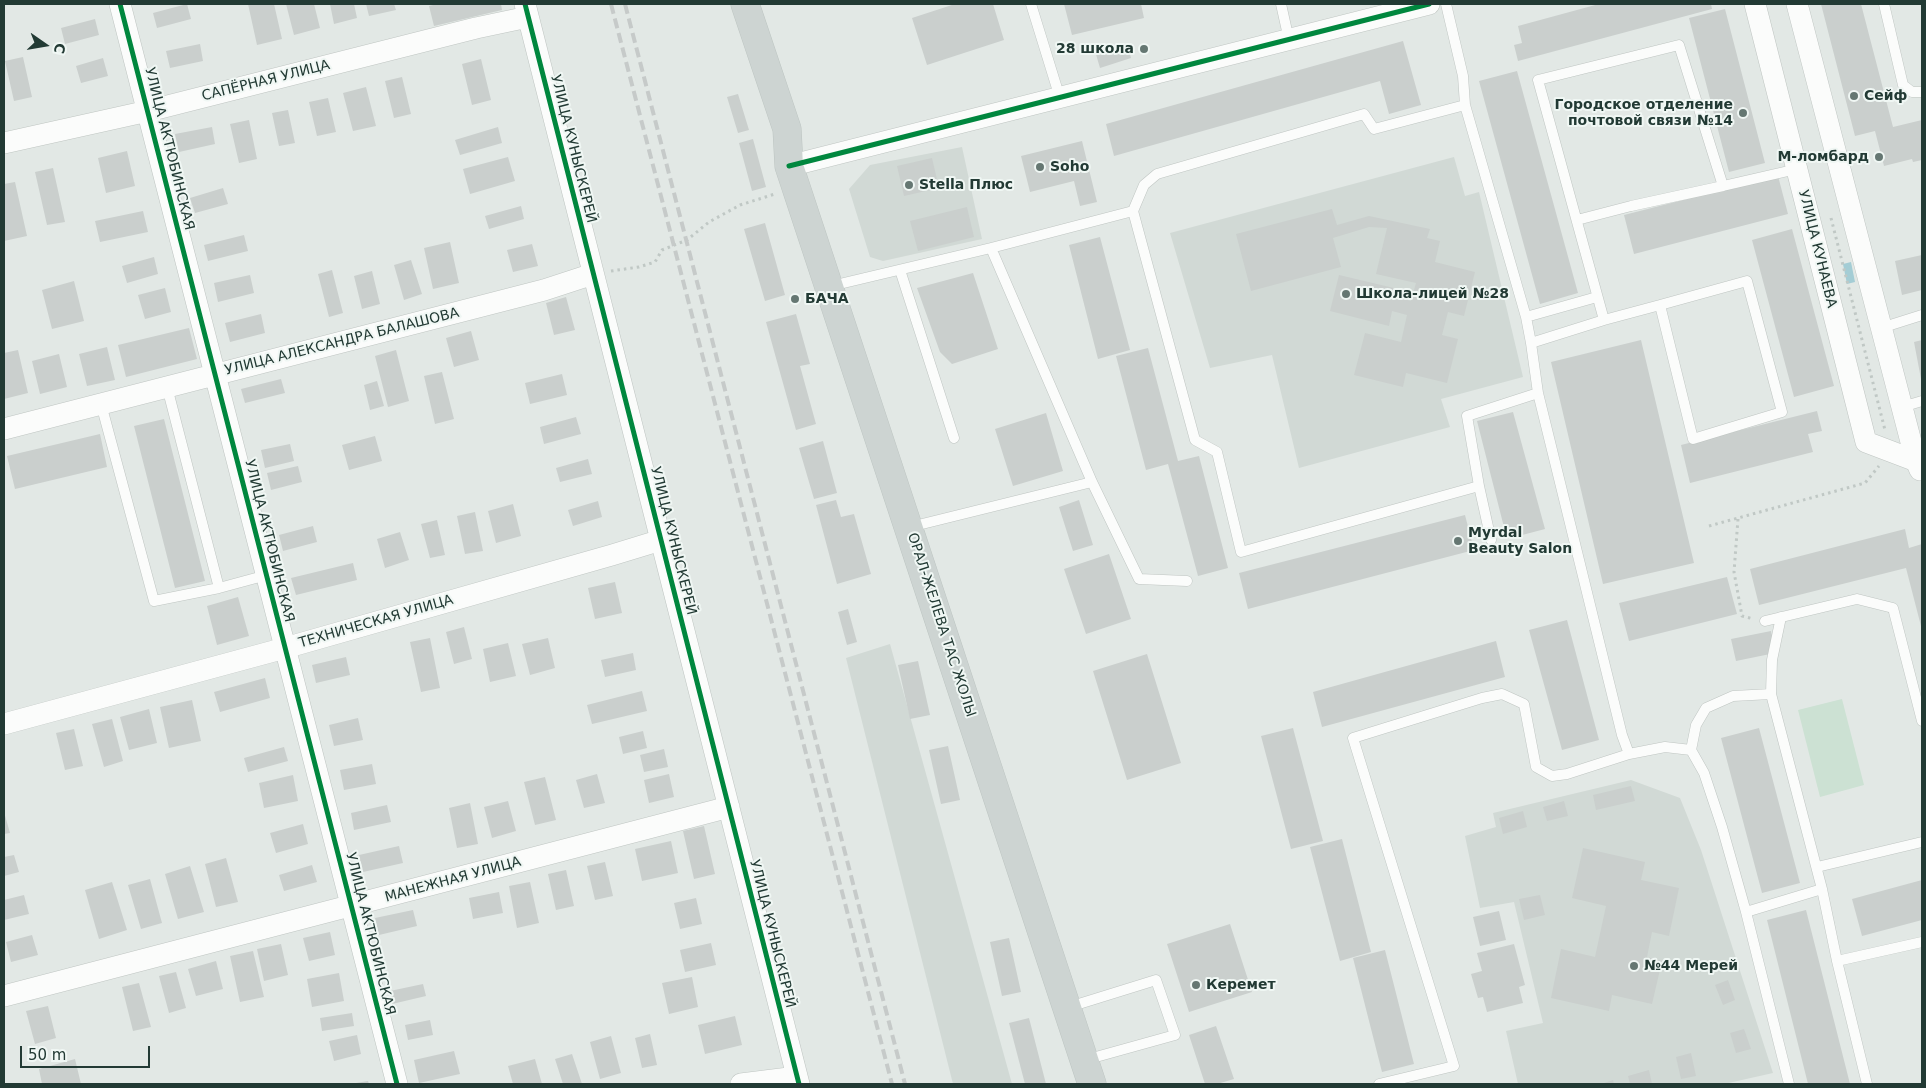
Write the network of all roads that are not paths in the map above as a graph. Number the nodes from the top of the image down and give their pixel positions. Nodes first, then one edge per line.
1 (120, 4) edge
2 (746, 4) edge
3 (1031, 4) edge
4 (1281, 4) edge
5 (1446, 4) edge
6 (1755, 4) edge
7 (1797, 4) edge
8 (1884, 4) edge
9 (1420, 5) edge
10 (527, 10) edge
11 (1289, 40) junction
12 (1922, 92) edge
13 (1060, 98) junction
14 (1465, 105) junction
15 (148, 111) junction
16 (4, 142) edge
17 (790, 166) junction
18 (1797, 169) junction
19 (1722, 186) junction
20 (1133, 211) junction
21 (1577, 220) junction
22 (991, 248) junction
23 (900, 270) junction
24 (593, 274) junction
25 (828, 286) junction
26 (1598, 297) junction
27 (1660, 305) junction
28 (1922, 315) edge
29 (1526, 317) junction
30 (1604, 320) junction
31 (1881, 328) junction
32 (1531, 343) junction
33 (215, 374) junction
34 (167, 387) junction
35 (1538, 393) junction
36 (1922, 401) edge
37 (102, 404) junction
38 (1902, 406) junction
39 (4, 429) edge
40 (954, 438) dead end
41 (1919, 468) edge
42 (1092, 482) junction
43 (1479, 486) junction
44 (909, 527) junction
45 (661, 540) junction
46 (1491, 540) dead end
47 (266, 575) junction
48 (1187, 582) dead end
49 (218, 588) junction
50 (1781, 617) junction
51 (1764, 621) road end
52 (285, 648) junction
53 (1771, 694) junction
54 (1922, 721) edge
55 (4, 724) edge
56 (1691, 750) junction
57 (1630, 754) junction
58 (729, 808) junction
59 (1922, 842) edge
60 (1817, 867) junction
61 (1822, 889) junction
62 (352, 907) junction
63 (1746, 912) junction
64 (1922, 942) edge
65 (1838, 961) junction
66 (4, 996) edge
67 (1067, 1008) junction
68 (1088, 1072) edge
69 (798, 1080) edge
70 (397, 1084) edge
71 (741, 1084) edge
72 (1379, 1084) edge
73 (1789, 1084) edge
74 (1867, 1084) edge

1 - 15 street, УЛИЦА АКТЮБИНСКАЯ
2 - 17 main road, ОРАЛ-ЖЕЛЕВА ТАС ЖОЛЫ
3 - 13 lane
4 - 11 lane
5 - 14 lane
6 - 18 street, УЛИЦА КУНАЕВА
7 - 31 street, УЛИЦА КУНАЕВА
8 - 12 lane
9 - 11 street
10 - 15 street, САПЁРНАЯ УЛИЦА
10 - 24 street, УЛИЦА КУНЫСКЕРЕЙ
11 - 13 street
13 - 17 street
14 - 20 lane
14 - 29 lane
15 - 16 street, САПЁРНАЯ УЛИЦА
15 - 33 street, УЛИЦА АКТЮБИНСКАЯ
17 - 25 main road, ОРАЛ-ЖЕЛЕВА ТАС ЖОЛЫ
18 - 19 lane
18 - 41 street, УЛИЦА КУНАЕВА
19 - 21 lane
19 - 21 lane
20 - 22 lane
20 - 43 lane
21 - 26 lane
22 - 23 lane
22 - 42 lane
23 - 25 lane
23 - 40 lane
24 - 33 street, УЛИЦА АЛЕКСАНДРА БАЛАШОВА
24 - 45 street, УЛИЦА КУНЫСКЕРЕЙ
25 - 44 main road, ОРАЛ-ЖЕЛЕВА ТАС ЖОЛЫ
26 - 29 lane
26 - 30 lane
27 - 27 lane
27 - 30 lane
28 - 31 lane
29 - 32 lane
30 - 32 lane
31 - 38 street, УЛИЦА КУНАЕВА
32 - 35 lane
33 - 34 street, УЛИЦА АЛЕКСАНДРА БАЛАШОВА
33 - 47 street, УЛИЦА АКТЮБИНСКАЯ
34 - 37 street, УЛИЦА АЛЕКСАНДРА БАЛАШОВА
34 - 49 lane
35 - 43 lane
35 - 57 lane
36 - 38 lane
37 - 39 street, УЛИЦА АЛЕКСАНДРА БАЛАШОВА
37 - 49 lane
38 - 41 street, УЛИЦА КУНАЕВА
42 - 44 lane
42 - 48 lane
43 - 46 lane
44 - 67 main road, ОРАЛ-ЖЕЛЕВА ТАС ЖОЛЫ
45 - 52 street, ТЕХНИЧЕСКАЯ УЛИЦА
45 - 58 street, УЛИЦА КУНЫСКЕРЕЙ
47 - 49 lane
47 - 52 street, УЛИЦА АКТЮБИНСКАЯ
50 - 51 lane
50 - 53 lane
50 - 54 lane
52 - 55 street, ТЕХНИЧЕСКАЯ УЛИЦА
52 - 62 street, УЛИЦА АКТЮБИНСКАЯ
53 - 56 lane
53 - 60 lane
56 - 57 lane
56 - 63 lane
57 - 72 lane
58 - 62 street, МАНЕЖНАЯ УЛИЦА
58 - 69 street, УЛИЦА КУНЫСКЕРЕЙ
59 - 60 lane
60 - 61 lane
61 - 63 lane
61 - 65 lane
62 - 66 street, МАНЕЖНАЯ УЛИЦА
62 - 70 street, УЛИЦА АКТЮБИНСКАЯ
63 - 73 lane
64 - 65 lane
65 - 74 lane
67 - 68 main road, ОРАЛ-ЖЕЛЕВА ТАС ЖОЛЫ
67 - 68 lane
69 - 71 street

